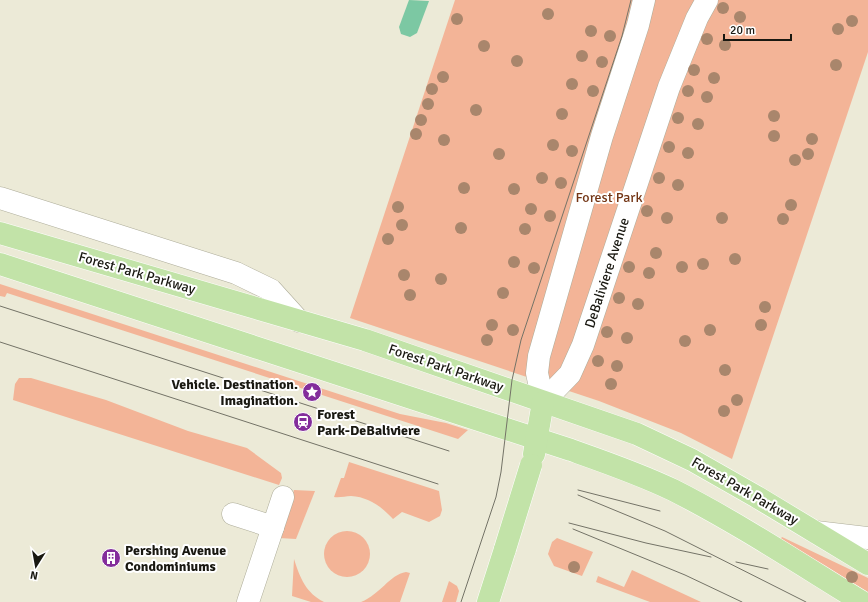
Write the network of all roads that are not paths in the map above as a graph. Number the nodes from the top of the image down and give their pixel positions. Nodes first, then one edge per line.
1 (644, 0) edge
2 (707, 0) edge
3 (0, 198) edge
4 (0, 233) edge
5 (0, 264) edge
6 (299, 321) junction
7 (543, 402) junction
8 (537, 439) junction
9 (283, 497) dead end
10 (233, 514) dead end
11 (273, 527) junction
12 (816, 532) junction
13 (868, 538) edge
14 (868, 564) edge
15 (248, 602) edge
16 (488, 602) edge
17 (862, 602) edge

1 - 7 street
2 - 7 street, DeBaliviere Avenue
3 - 6 street
4 - 6 main road, Forest Park Parkway
5 - 8 main road
6 - 7 main road, Forest Park Parkway
7 - 8 main road
7 - 12 main road, Forest Park Parkway
8 - 16 main road, bridge
8 - 17 main road
9 - 11 street
10 - 11 street
11 - 15 street
12 - 13 street
12 - 14 main road, Forest Park Parkway

